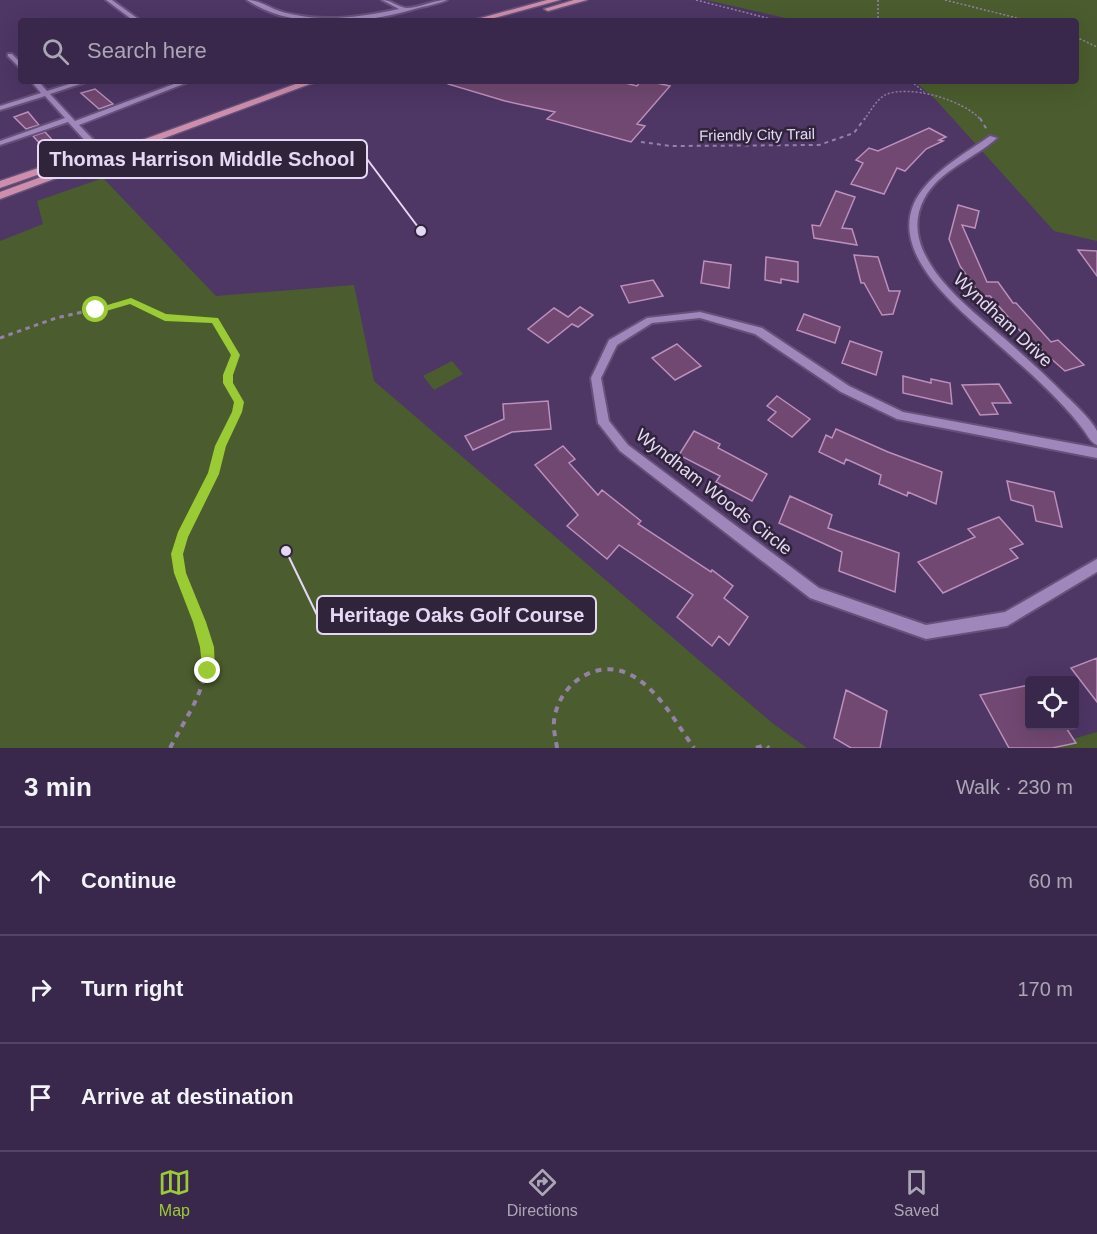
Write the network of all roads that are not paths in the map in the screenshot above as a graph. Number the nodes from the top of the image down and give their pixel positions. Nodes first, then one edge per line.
1 (109, 0) edge
2 (250, 0) edge
3 (385, 0) edge
4 (444, 0) edge
5 (556, 0) edge
6 (583, 0) edge
7 (544, 1) edge
8 (405, 10) junction
9 (293, 16) junction
10 (134, 18) edge
11 (287, 18) edge
12 (307, 18) edge
13 (360, 18) edge
14 (484, 18) edge
15 (514, 18) edge
16 (10, 56) dead end
17 (18, 64) edge
18 (37, 84) edge
19 (77, 84) edge
20 (180, 84) edge
21 (279, 84) edge
22 (304, 84) edge
23 (46, 94) junction
24 (0, 108) edge
25 (72, 122) junction
26 (993, 138) road end
27 (0, 143) edge
28 (101, 153) junction
29 (0, 185) edge
30 (0, 196) edge
31 (1097, 440) edge
32 (1097, 453) edge
33 (1097, 565) edge

1 - 10 street
2 - 9 street
3 - 8 street
4 - 8 street
5 - 7 main road
6 - 15 main road
7 - 14 main road
8 - 13 street
9 - 11 street
9 - 12 street
16 - 17 street
18 - 23 street
19 - 23 street
20 - 25 street
21 - 28 main road
22 - 28 main road
23 - 24 street
23 - 25 street
25 - 27 street
25 - 28 street
26 - 31 street, Wyndham Drive
28 - 29 main road
28 - 30 main road
32 - 33 street, Wyndham Woods Circle

